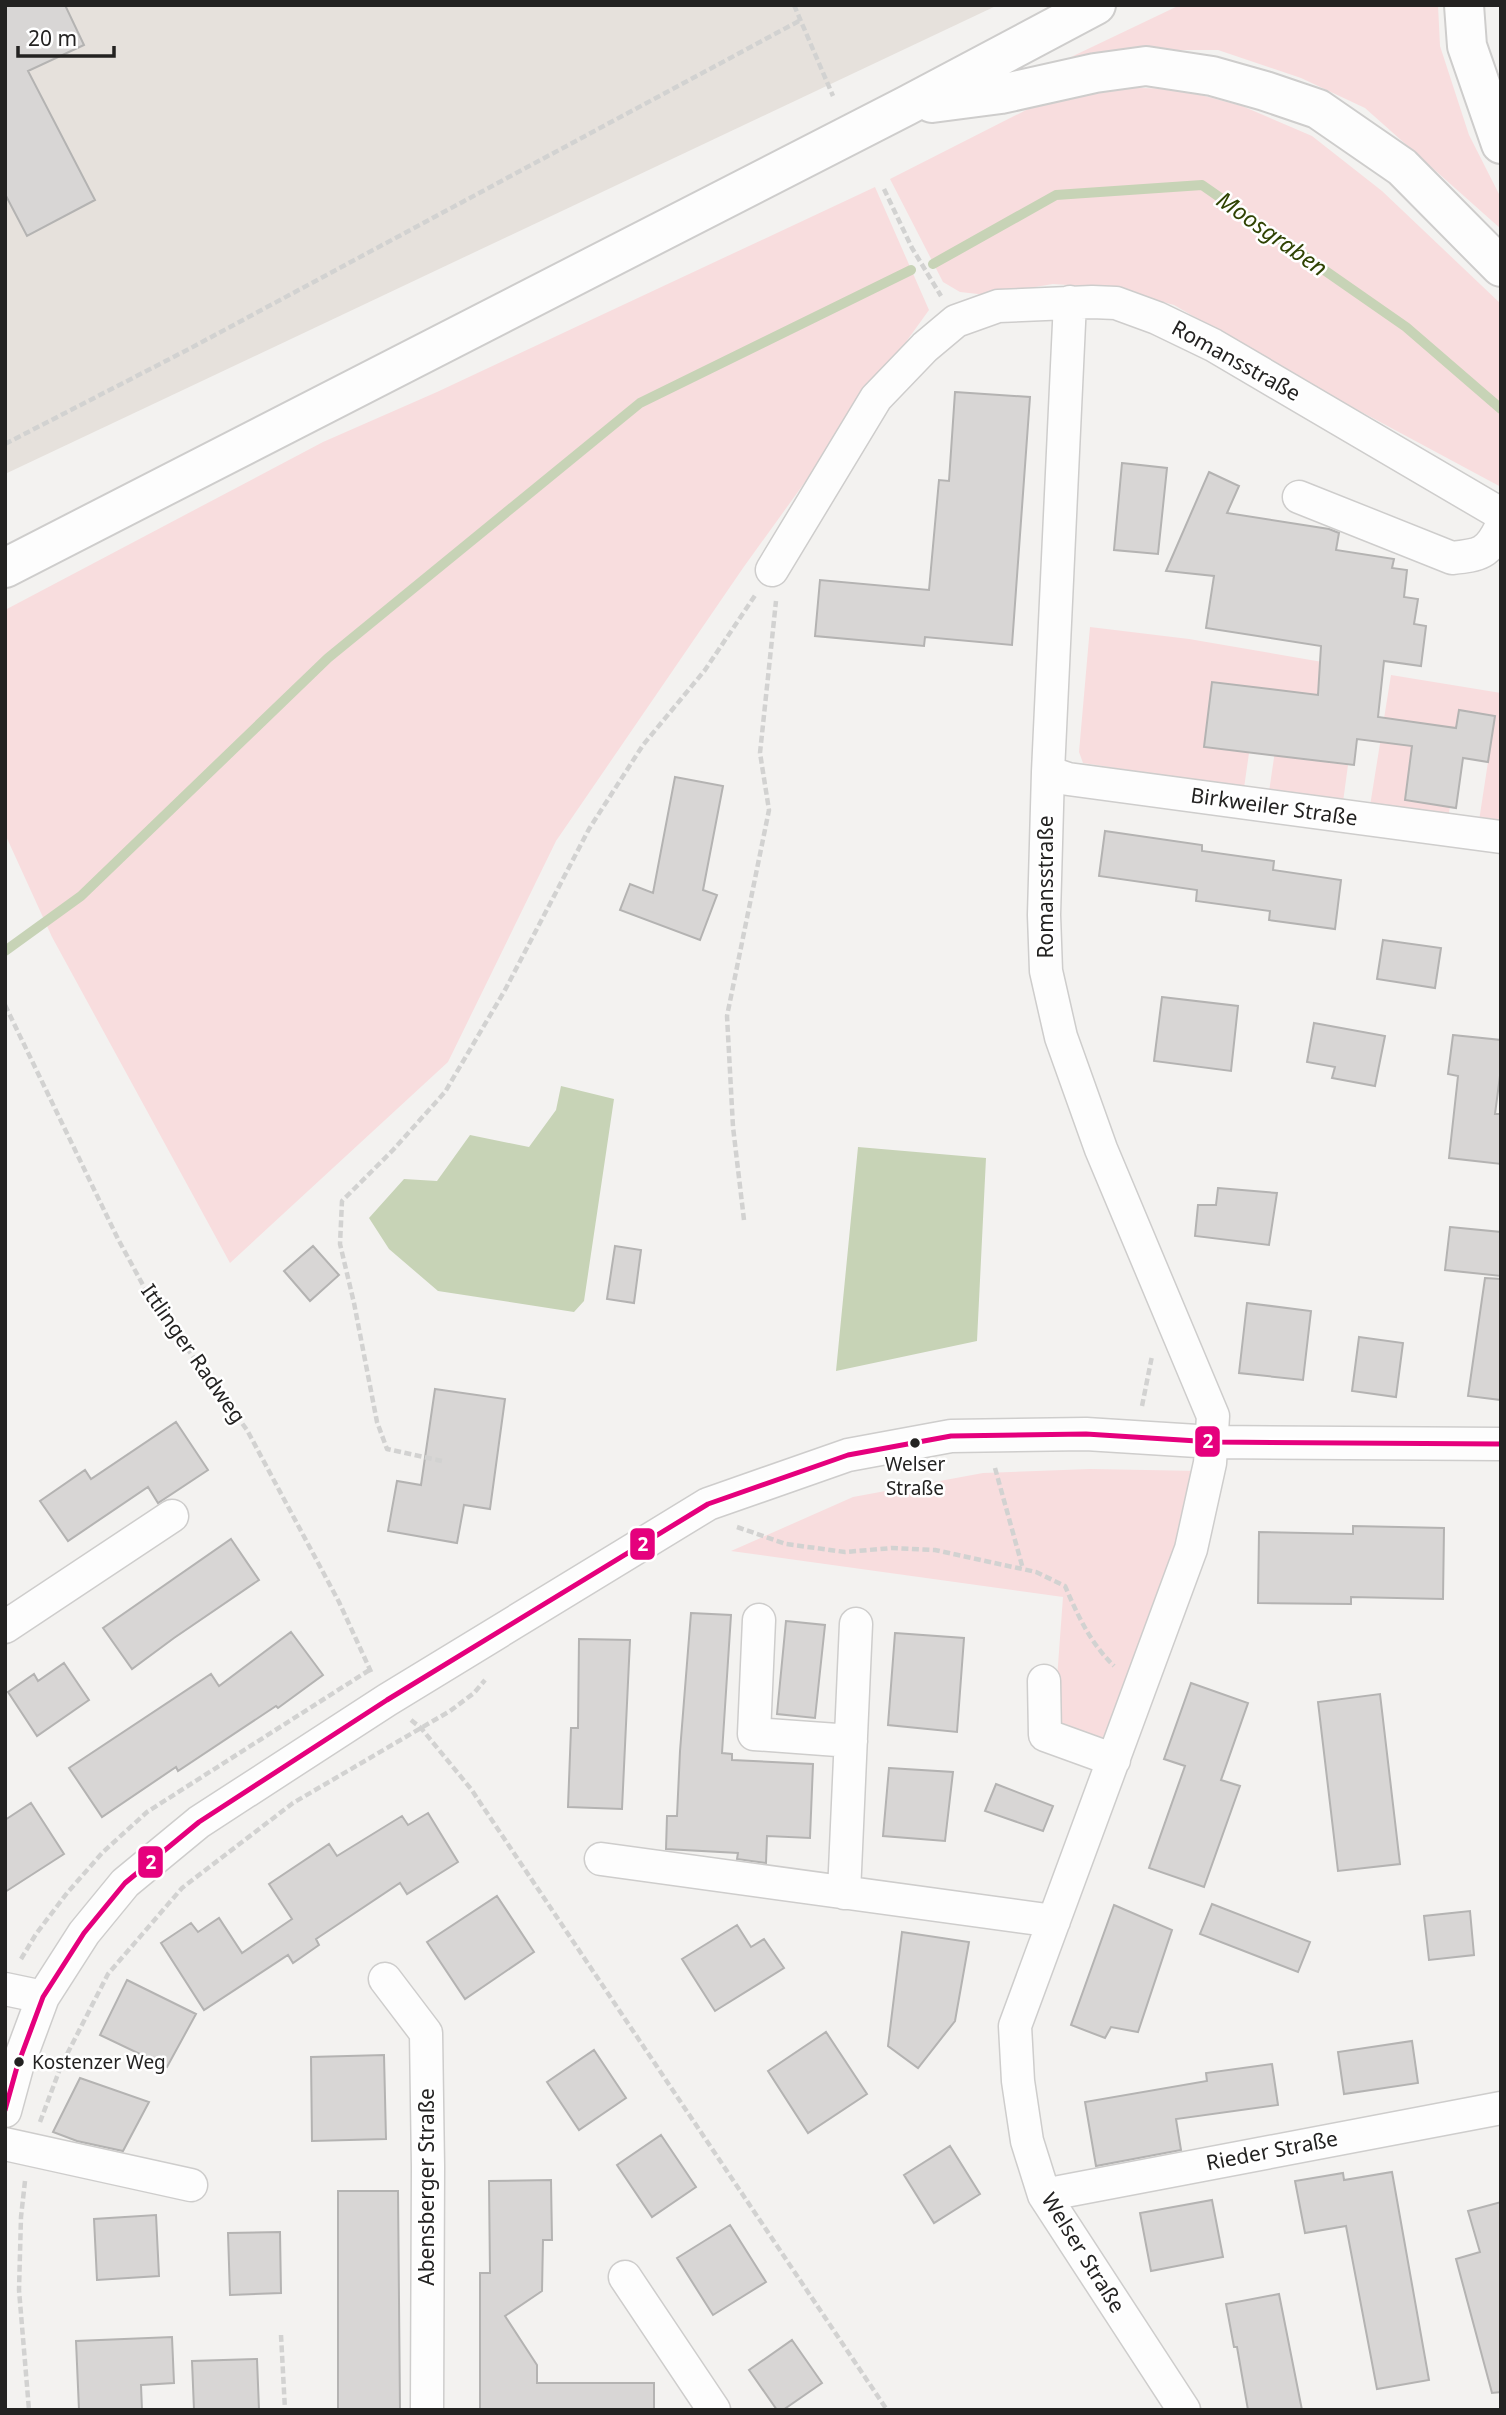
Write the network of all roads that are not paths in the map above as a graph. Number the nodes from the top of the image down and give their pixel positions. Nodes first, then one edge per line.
1 (1096, 5) edge
2 (1464, 5) edge
3 (906, 106) junction
4 (1501, 144) edge
5 (1501, 267) edge
6 (1070, 302) junction
7 (1299, 497) dead end
8 (1501, 514) edge
9 (1501, 527) edge
10 (776, 562) road end
11 (5, 568) edge
12 (1048, 772) junction
13 (1501, 837) edge
14 (1213, 1442) junction
15 (1501, 1444) edge
16 (172, 1516) dead end
17 (759, 1620) dead end
18 (856, 1624) dead end
19 (5, 1627) edge
20 (1044, 1681) dead end
21 (851, 1741) junction
22 (1114, 1760) junction
23 (601, 1859) dead end
24 (844, 1892) junction
25 (1054, 1922) junction
26 (385, 1979) dead end
27 (5, 1989) edge
28 (43, 1997) junction
29 (1501, 2108) edge
30 (5, 2111) edge
31 (17, 2147) edge
32 (191, 2185) dead end
33 (1044, 2195) junction
34 (625, 2277) dead end
35 (426, 2410) edge
36 (714, 2410) edge
37 (1184, 2410) edge

1 - 3 highway
2 - 4 highway
3 - 5 highway
3 - 11 highway
6 - 8 street, Romansstraße
6 - 10 street, Romansstraße
6 - 12 street, Romansstraße
7 - 9 street
12 - 13 street, Birkweiler Straße
12 - 14 street, Romansstraße
14 - 15 street
14 - 22 street, Welser Straße
14 - 28 street
16 - 19 street
17 - 21 street
18 - 21 street
20 - 22 street
21 - 24 street
22 - 25 street, Welser Straße
23 - 24 street
24 - 25 street
25 - 33 street, Welser Straße
26 - 35 street, Abensberger Straße
27 - 28 street
28 - 30 street
29 - 33 street, Rieder Straße
31 - 32 street
33 - 37 street, Welser Straße
34 - 36 street

